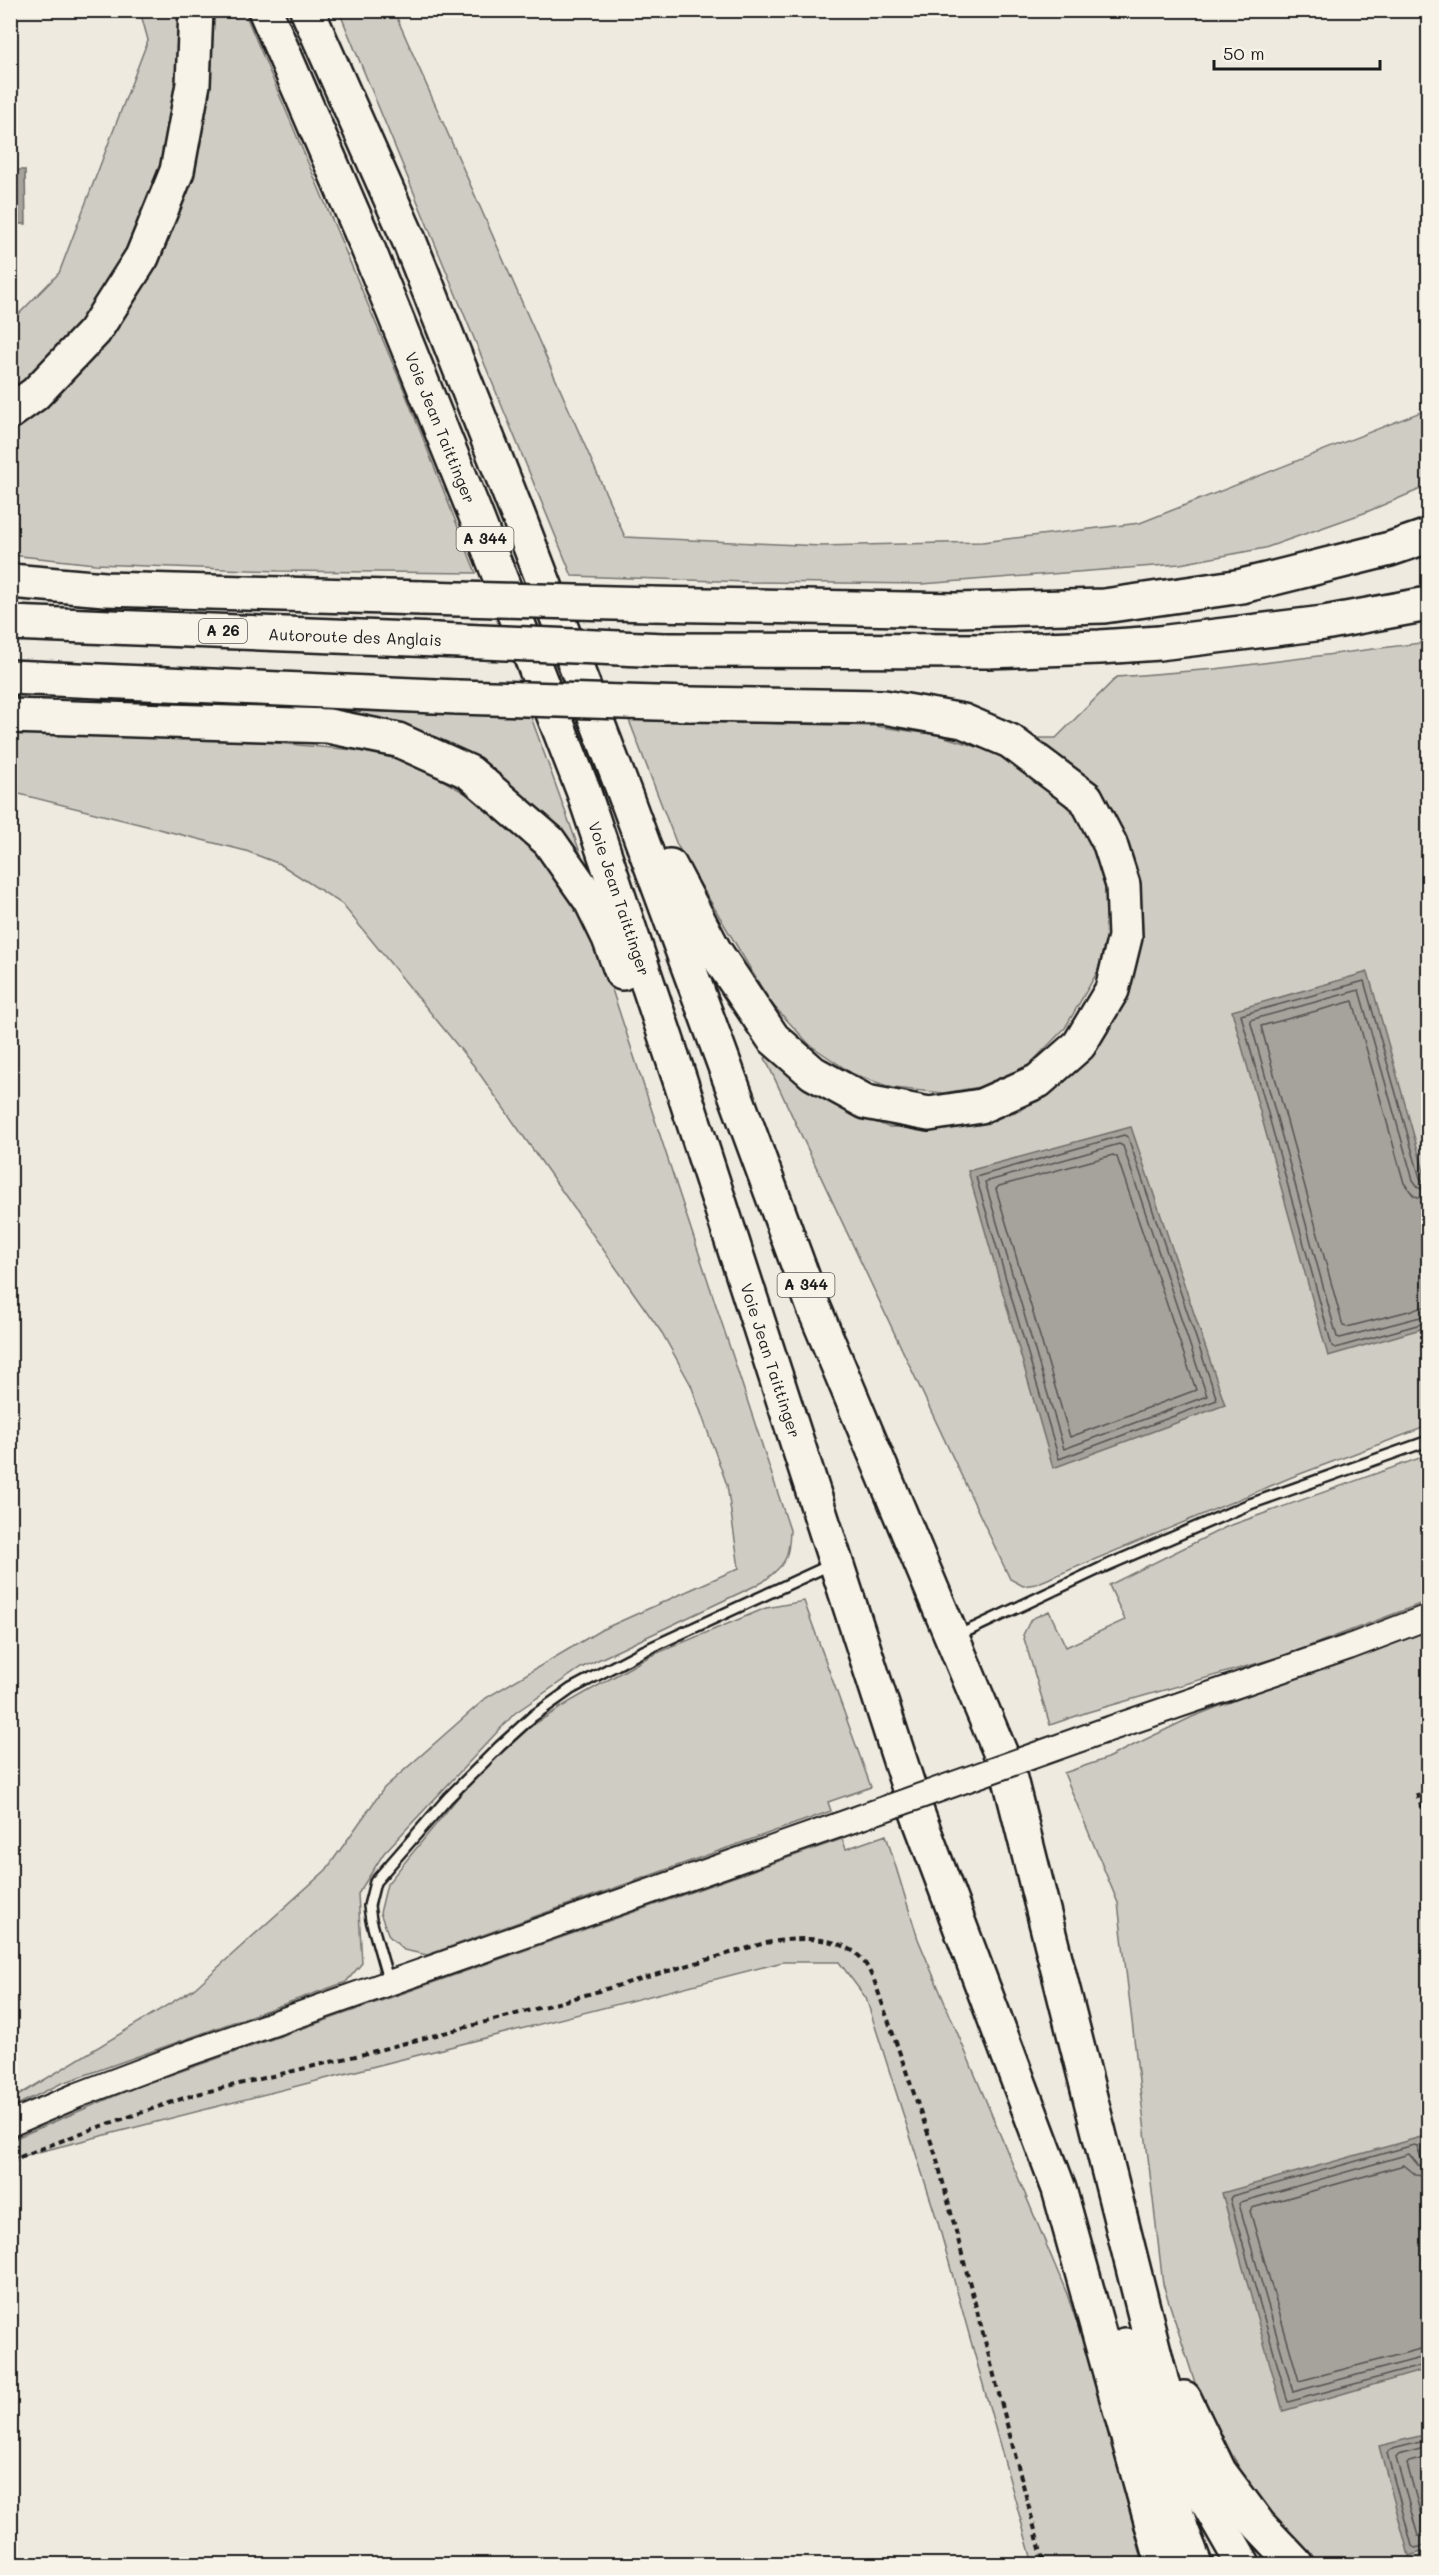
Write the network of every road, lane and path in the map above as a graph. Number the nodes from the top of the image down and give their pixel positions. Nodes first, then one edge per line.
1 (196, 10) edge
2 (265, 10) edge
3 (308, 10) edge
4 (10, 412) edge
5 (1428, 536) edge
6 (10, 581) edge
7 (1428, 604) edge
8 (10, 623) edge
9 (10, 677) edge
10 (10, 716) edge
11 (624, 792) junction
12 (679, 1077) junction
13 (1428, 1441) edge
14 (834, 1563) junction
15 (1428, 1617) edge
16 (953, 1638) junction
17 (1417, 1793) dead end
18 (1428, 1829) edge
19 (390, 1983) junction
20 (10, 2124) edge
21 (10, 2161) edge
22 (1059, 2189) junction
23 (1136, 2282) junction
24 (1044, 2565) edge
25 (1163, 2565) edge
26 (1195, 2565) edge
27 (1243, 2565) edge
28 (1296, 2565) edge

1 - 4 highway
2 - 12 highway, Voie Jean Taittinger / A 344
3 - 11 highway, A 344
5 - 6 highway, bridge
7 - 8 highway, Autoroute des Anglais / A 26, bridge
9 - 11 highway, bridge
10 - 12 highway
11 - 16 highway, A 344
12 - 14 highway, Voie Jean Taittinger / A 344
13 - 16 lane
14 - 19 lane
14 - 22 highway, Voie Jean Taittinger / A 344
15 - 19 street, bridge
16 - 23 highway, A 344
17 - 18 path
19 - 20 street
21 - 24 path
22 - 25 highway
22 - 26 highway
23 - 27 highway
23 - 28 highway

